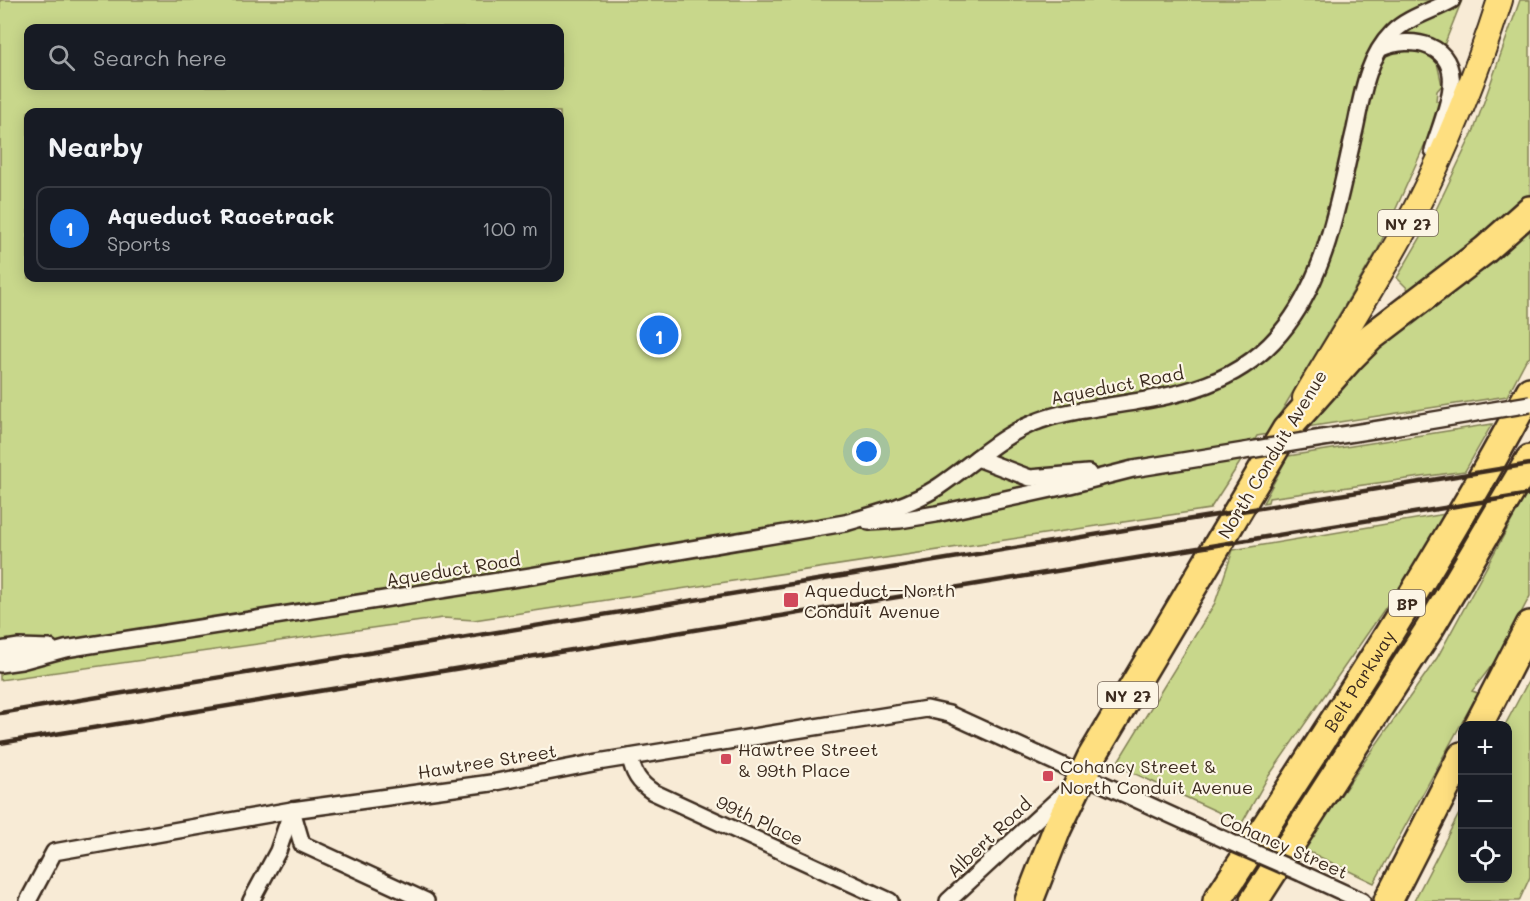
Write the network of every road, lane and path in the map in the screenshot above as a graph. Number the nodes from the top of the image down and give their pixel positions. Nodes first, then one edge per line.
1 (1452, 0) edge
2 (1500, 0) edge
3 (1382, 48) junction
4 (1415, 210) junction
5 (1530, 210) edge
6 (1530, 391) edge
7 (1530, 404) edge
8 (1295, 436) junction
9 (976, 458) junction
10 (1530, 459) edge
11 (1133, 469) junction
12 (845, 523) junction
13 (1530, 626) edge
14 (65, 649) junction
15 (0, 650) edge
16 (0, 664) edge
17 (927, 709) joint
18 (1481, 721) edge
19 (630, 757) junction
20 (1458, 764) edge
21 (1082, 775) junction
22 (292, 810) junction
23 (28, 901) edge
24 (251, 901) edge
25 (426, 901) edge
26 (891, 901) edge
27 (948, 901) edge
28 (1029, 901) edge
29 (1217, 901) edge
30 (1254, 901) edge
31 (1362, 901) edge
32 (1388, 901) edge

1 - 3 street, Aqueduct Road
2 - 4 main road, North Conduit Avenue / NY 27
3 - 4 street
3 - 9 street, Aqueduct Road
4 - 8 main road, North Conduit Avenue / NY 27
5 - 8 highway
6 - 29 highway, Belt Parkway / BP
7 - 8 street, Aqueduct Road, bridge
8 - 11 street, Aqueduct Road, bridge
8 - 21 highway, North Conduit Avenue / NY 27
9 - 11 street
9 - 12 street, Aqueduct Road
10 - 30 highway, Belt Parkway / BP
11 - 12 street, Aqueduct Road
12 - 14 street, Aqueduct Road
13 - 18 highway
14 - 15 street, Aqueduct Road
14 - 16 street, Aqueduct Road
17 - 19 street, Hawtree Street
17 - 21 street, Cohancy Street
19 - 22 street, Hawtree Street
19 - 26 street, 99th Place
20 - 32 highway
21 - 27 street, Albert Road
21 - 28 highway, North Conduit Avenue / NY 27
21 - 31 street, Cohancy Street, bridge
22 - 23 street, Hawtree Street
22 - 24 street
22 - 25 street

